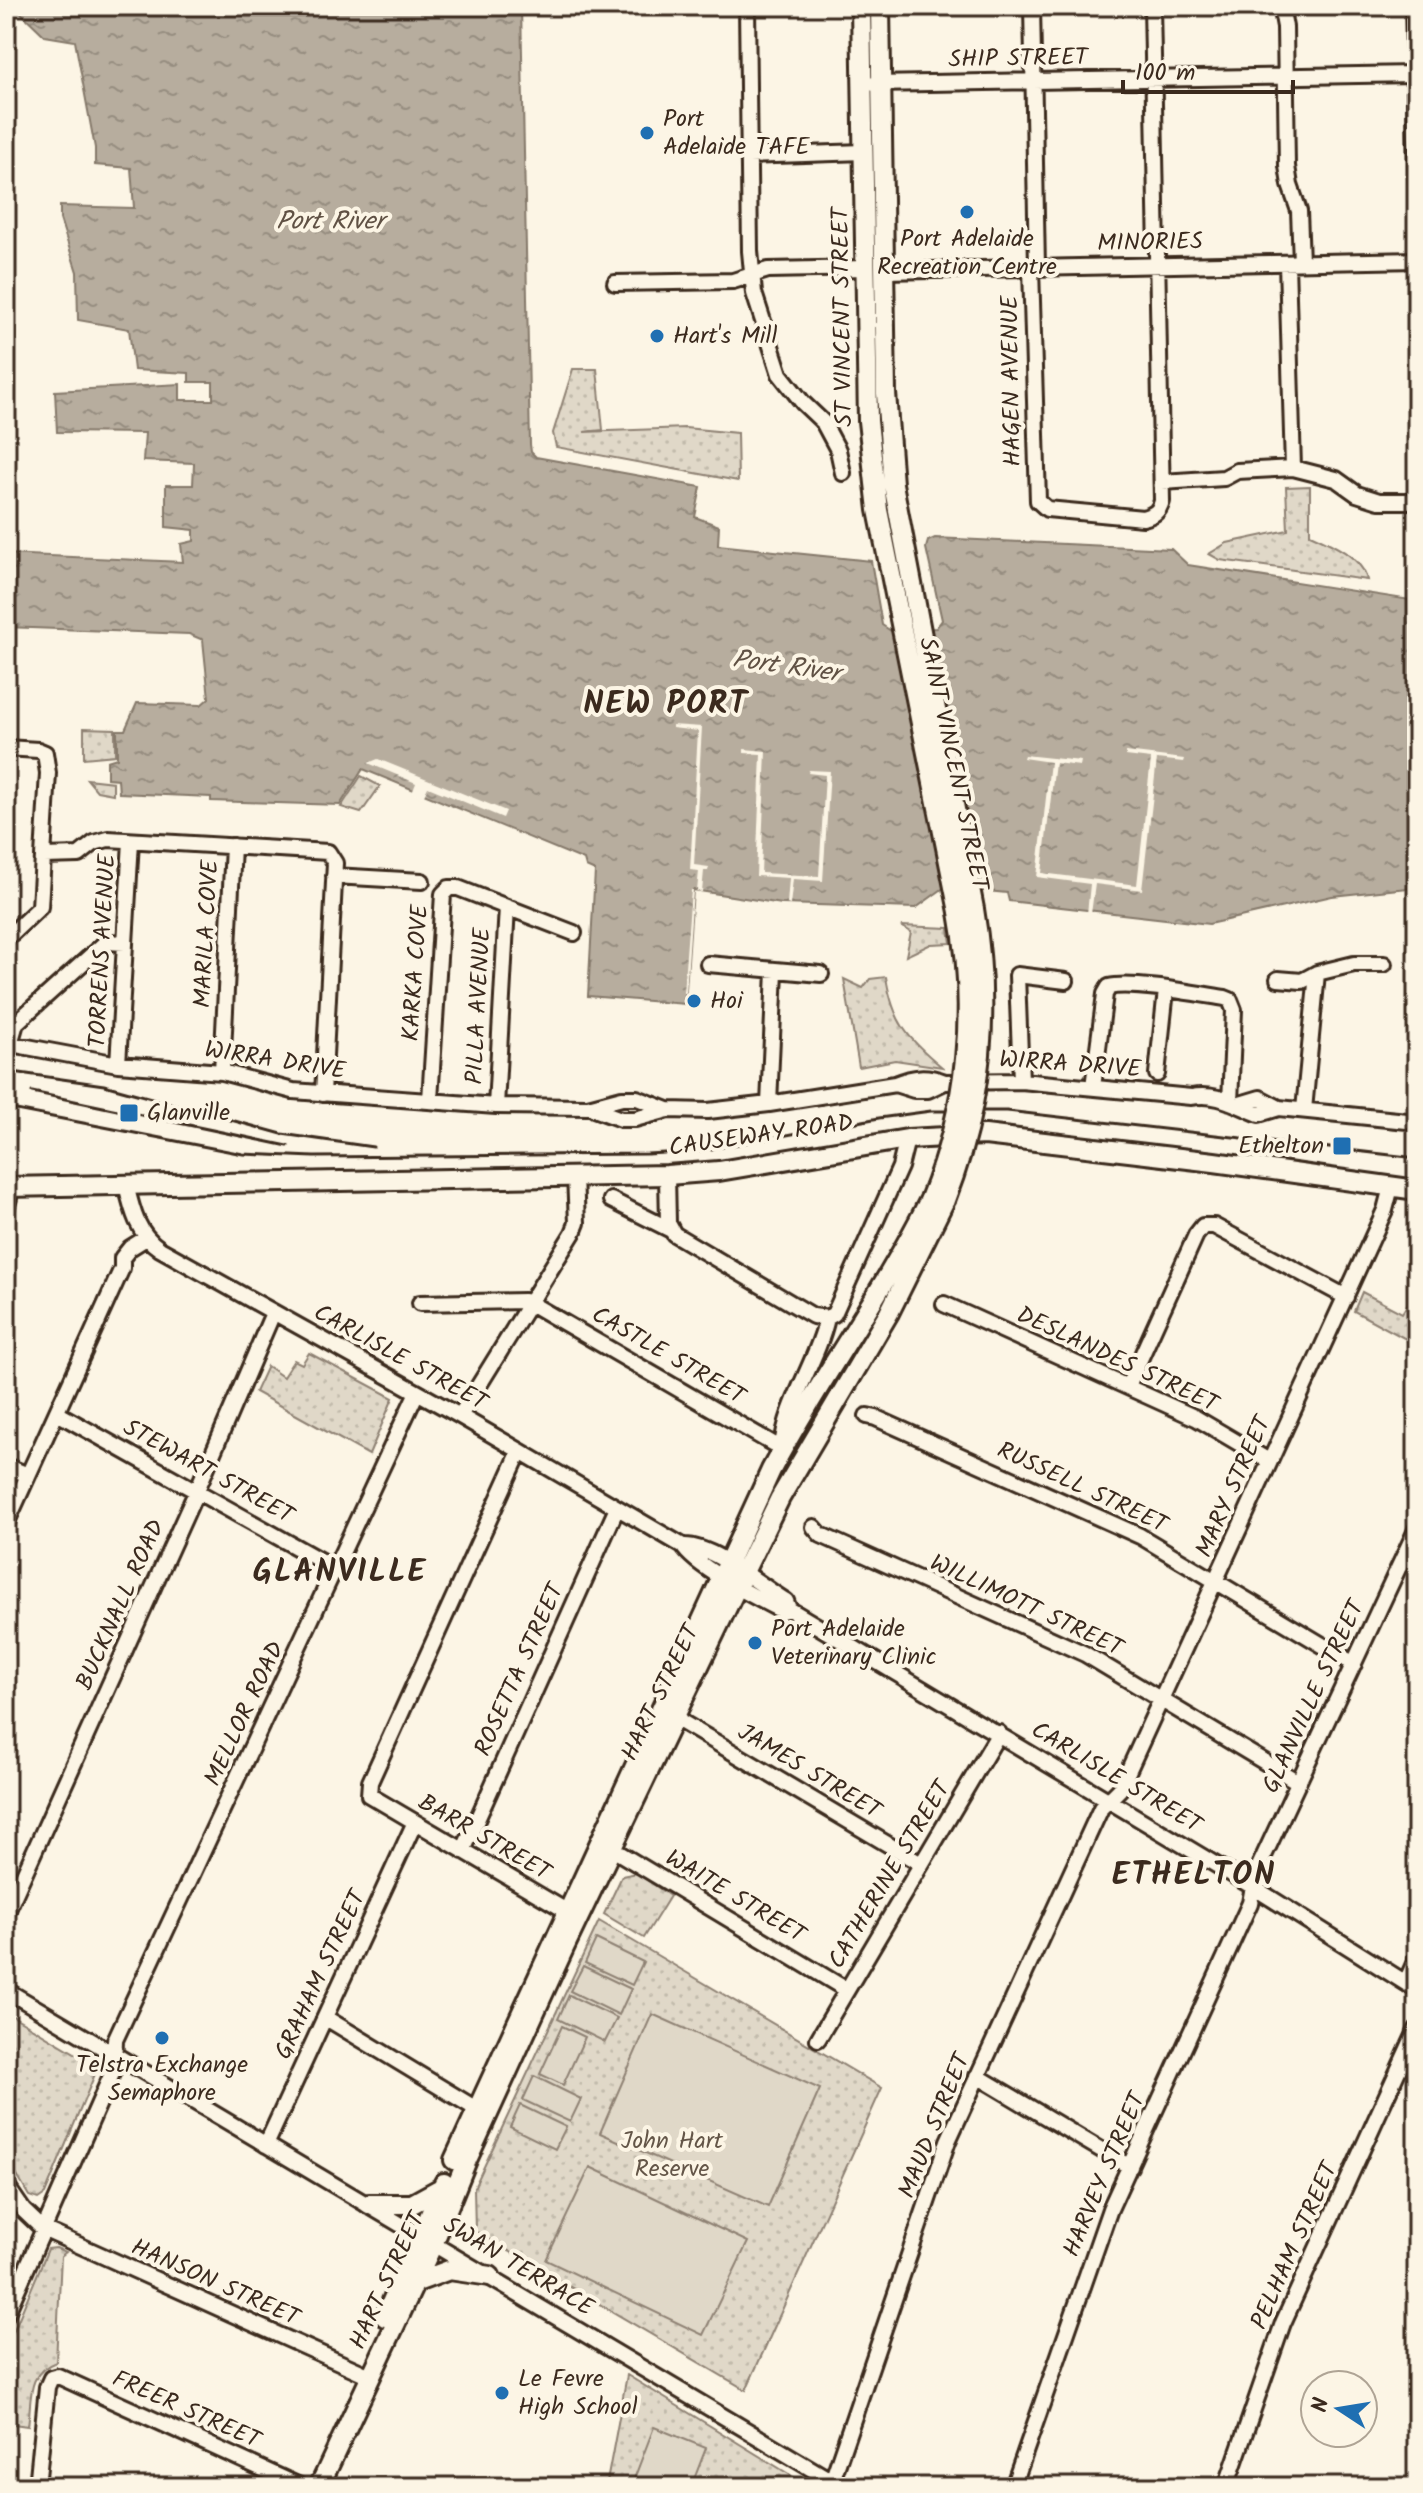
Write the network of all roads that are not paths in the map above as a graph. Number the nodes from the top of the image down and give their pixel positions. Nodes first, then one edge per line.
1 (747, 6) edge
2 (861, 6) edge
3 (880, 6) edge
4 (1032, 6) edge
5 (1152, 6) edge
6 (1281, 6) edge
7 (1413, 6) edge
8 (1414, 74) junction
9 (1286, 75) junction
10 (1153, 78) junction
11 (1034, 80) junction
12 (872, 84) junction
13 (864, 152) junction
14 (749, 156) junction
15 (1417, 181) edge
16 (1417, 260) edge
17 (1294, 262) junction
18 (1157, 265) junction
19 (1034, 268) junction
20 (876, 269) junction
21 (752, 275) junction
22 (615, 283) dead end
23 (1293, 468) junction
24 (843, 473) dead end
25 (1162, 482) junction
26 (1417, 501) edge
27 (920, 623) joint
28 (900, 625) joint
29 (6, 748) edge
30 (131, 841) junction
31 (233, 846) junction
32 (44, 856) junction
33 (334, 876) junction
34 (422, 881) dead end
35 (507, 907) junction
36 (966, 911) junction
37 (574, 933) dead end
38 (6, 939) edge
39 (125, 943) junction
40 (708, 964) dead end
41 (1384, 964) dead end
42 (775, 971) junction
43 (1317, 973) junction
44 (821, 974) dead end
45 (1278, 979) dead end
46 (1066, 981) dead end
47 (1166, 990) junction
48 (8, 1044) edge
49 (118, 1064) junction
50 (222, 1072) junction
51 (1157, 1074) dead end
52 (1021, 1081) junction
53 (1093, 1087) junction
54 (323, 1094) junction
55 (430, 1100) junction
56 (1232, 1102) junction
57 (769, 1104) junction
58 (496, 1106) junction
59 (1304, 1110) junction
60 (1417, 1122) edge
61 (907, 1139) junction
62 (667, 1175) junction
63 (575, 1176) junction
64 (126, 1184) junction
65 (8, 1186) edge
66 (1391, 1187) junction
67 (1417, 1190) edge
68 (937, 1199) junction
69 (611, 1200) dead end
70 (6, 1210) edge
71 (671, 1230) junction
72 (146, 1238) junction
73 (1346, 1297) junction
74 (420, 1303) dead end
75 (530, 1303) junction
76 (944, 1304) dead end
77 (273, 1313) junction
78 (827, 1318) junction
79 (1128, 1386) junction
80 (417, 1392) junction
81 (57, 1413) junction
82 (460, 1416) junction
83 (867, 1416) dead end
84 (782, 1449) junction
85 (520, 1451) junction
86 (1269, 1461) junction
87 (6, 1466) edge
88 (28, 1475) junction
89 (197, 1490) junction
90 (617, 1508) junction
91 (6, 1524) edge
92 (814, 1527) dead end
93 (1417, 1528) edge
94 (337, 1570) junction
95 (733, 1575) junction
96 (1215, 1581) junction
97 (1354, 1664) junction
98 (1161, 1700) junction
99 (675, 1718) junction
100 (999, 1733) junction
101 (1298, 1782) junction
102 (1109, 1801) junction
103 (415, 1822) junction
104 (606, 1845) junction
105 (463, 1851) junction
106 (921, 1864) junction
107 (1253, 1887) junction
108 (6, 1914) edge
109 (573, 1915) junction
110 (1417, 1957) edge
111 (1412, 1986) edge
112 (6, 1990) edge
113 (847, 1990) junction
114 (326, 2018) junction
115 (1417, 2029) edge
116 (818, 2039) dead end
117 (115, 2055) junction
118 (977, 2076) junction
119 (482, 2112) junction
120 (266, 2145) junction
121 (1130, 2167) junction
122 (6, 2185) edge
123 (443, 2187) junction
124 (369, 2204) junction
125 (43, 2229) junction
126 (428, 2239) junction
127 (490, 2276) junction
128 (414, 2283) junction
129 (6, 2315) edge
130 (365, 2374) junction
131 (837, 2484) edge
132 (37, 2487) edge
133 (302, 2487) edge
134 (308, 2487) edge
135 (319, 2487) edge
136 (1013, 2487) edge
137 (1226, 2487) edge

1 - 14 street
2 - 12 main road, ST VINCENT STREET
3 - 12 main road, ST VINCENT STREET
4 - 11 street, HAGEN AVENUE
5 - 10 street
6 - 9 street
7 - 8 street
8 - 9 street, SHIP STREET
8 - 15 street
9 - 10 street, SHIP STREET
9 - 17 street
10 - 11 street, SHIP STREET
10 - 18 street
11 - 12 street, SHIP STREET
11 - 19 street, HAGEN AVENUE
12 - 13 main road, ST VINCENT STREET
12 - 20 main road, ST VINCENT STREET
13 - 14 street
13 - 20 main road, ST VINCENT STREET
14 - 21 street
16 - 17 street, MINORIES
17 - 18 street, MINORIES
17 - 23 street
18 - 19 street, MINORIES
18 - 25 street
19 - 20 street, MINORIES
19 - 25 street, HAGEN AVENUE
20 - 21 street, MINORIES
20 - 27 main road, ST VINCENT STREET
20 - 28 main road, ST VINCENT STREET
21 - 22 street, MINORIES
21 - 24 street
23 - 25 street
23 - 26 street
27 - 36 main road, SAINT VINCENT STREET
28 - 36 main road, SAINT VINCENT STREET
29 - 32 street
30 - 31 street
30 - 32 street
30 - 39 street, TORRENS AVENUE
31 - 33 street
31 - 50 street, MARILA COVE
32 - 38 street
33 - 34 street
33 - 54 street
35 - 37 street, KARKA COVE
35 - 55 street, KARKA COVE
35 - 58 street, PILLA AVENUE
36 - 68 main road, HART STREET, bridge
39 - 48 street
39 - 49 street, TORRENS AVENUE
40 - 42 street
41 - 43 street
42 - 44 street
42 - 57 street
43 - 45 street
43 - 59 street
46 - 52 street
47 - 51 street
47 - 53 street
47 - 56 street
48 - 49 street, WIRRA DRIVE
49 - 50 street, WIRRA DRIVE
50 - 54 street, WIRRA DRIVE
52 - 53 street, WIRRA DRIVE
52 - 57 street, WIRRA DRIVE
53 - 56 street, WIRRA DRIVE
54 - 55 street, WIRRA DRIVE
55 - 58 street, WIRRA DRIVE
56 - 59 street, WIRRA DRIVE
57 - 58 street, WIRRA DRIVE
59 - 60 street, WIRRA DRIVE
61 - 62 main road, CAUSEWAY ROAD
61 - 66 main road, CAUSEWAY ROAD
61 - 78 street, HART STREET
62 - 63 main road, CAUSEWAY ROAD
62 - 71 street
63 - 64 main road, CAUSEWAY ROAD
63 - 75 street
64 - 65 main road, CAUSEWAY ROAD
64 - 72 street
65 - 70 street
66 - 67 main road, CAUSEWAY ROAD
66 - 73 street, MARY STREET
68 - 84 main road, HART STREET
68 - 95 main road, HART STREET
69 - 71 street
71 - 78 street
72 - 77 street, CARLISLE STREET
72 - 81 street
73 - 79 street
73 - 86 street, MARY STREET
74 - 75 street
75 - 82 street
75 - 84 street, CASTLE STREET
76 - 79 street, DESLANDES STREET
77 - 80 street, CARLISLE STREET
77 - 89 street, BUCKNALL ROAD
78 - 84 street, HART STREET
79 - 86 street, DESLANDES STREET
80 - 82 street, CARLISLE STREET
80 - 94 street, MELLOR ROAD
81 - 88 street
81 - 89 street, STEWART STREET
82 - 85 street, CARLISLE STREET
83 - 96 street, RUSSELL STREET
84 - 95 main road, HART STREET
85 - 90 street, CARLISLE STREET
85 - 103 street, BARR STREET
86 - 96 street, MARY STREET
87 - 88 street
88 - 91 street
89 - 94 street, STEWART STREET
89 - 108 street, BUCKNALL ROAD
90 - 95 street, CARLISLE STREET
90 - 105 street, ROSETTA STREET
92 - 98 street, WILLIMOTT STREET
93 - 97 street, GLANVILLE STREET
94 - 117 street, MELLOR ROAD
95 - 99 main road, HART STREET
95 - 100 street, CARLISLE STREET
95 - 104 main road, HART STREET
96 - 97 street, RUSSELL STREET
96 - 98 street, MARY STREET
97 - 101 street, GLANVILLE STREET
98 - 101 street, WILLIMOTT STREET
98 - 102 street, MARY STREET
99 - 104 main road, HART STREET
99 - 106 street, JAMES STREET
100 - 102 street, CARLISLE STREET
100 - 106 street, CATHERINE STREET
101 - 107 street, GLANVILLE STREET
102 - 107 street, CARLISLE STREET
102 - 118 street, MAUD STREET
103 - 105 street, BARR STREET
103 - 114 street, GRAHAM STREET
104 - 109 main road, HART STREET
104 - 113 street, WAITE STREET
105 - 109 street, BARR STREET
106 - 113 street, CATHERINE STREET
107 - 111 street, CARLISLE STREET
107 - 121 street, HARVEY STREET
109 - 119 main road, HART STREET
110 - 111 street
112 - 117 street, SWAN TERRACE
113 - 116 street, CATHERINE STREET
114 - 119 street
114 - 120 street, GRAHAM STREET
115 - 137 street, PELHAM STREET
117 - 120 street, SWAN TERRACE
117 - 125 street, MELLOR ROAD
118 - 121 street
118 - 131 street, MAUD STREET
119 - 123 main road, HART STREET
119 - 126 main road, HART STREET
120 - 124 street, SWAN TERRACE
121 - 136 street, HARVEY STREET
122 - 125 street
123 - 124 main road
123 - 126 main road, HART STREET
124 - 126 street, SWAN TERRACE
125 - 129 street, MELLOR ROAD
125 - 130 street, HANSON STREET
126 - 127 street, SWAN TERRACE
126 - 128 main road, HART STREET
126 - 130 main road, HART STREET
127 - 128 main road
127 - 131 street, SWAN TERRACE
128 - 130 main road, HART STREET
130 - 134 main road, HART STREET
130 - 135 main road, HART STREET
132 - 133 street, FREER STREET

